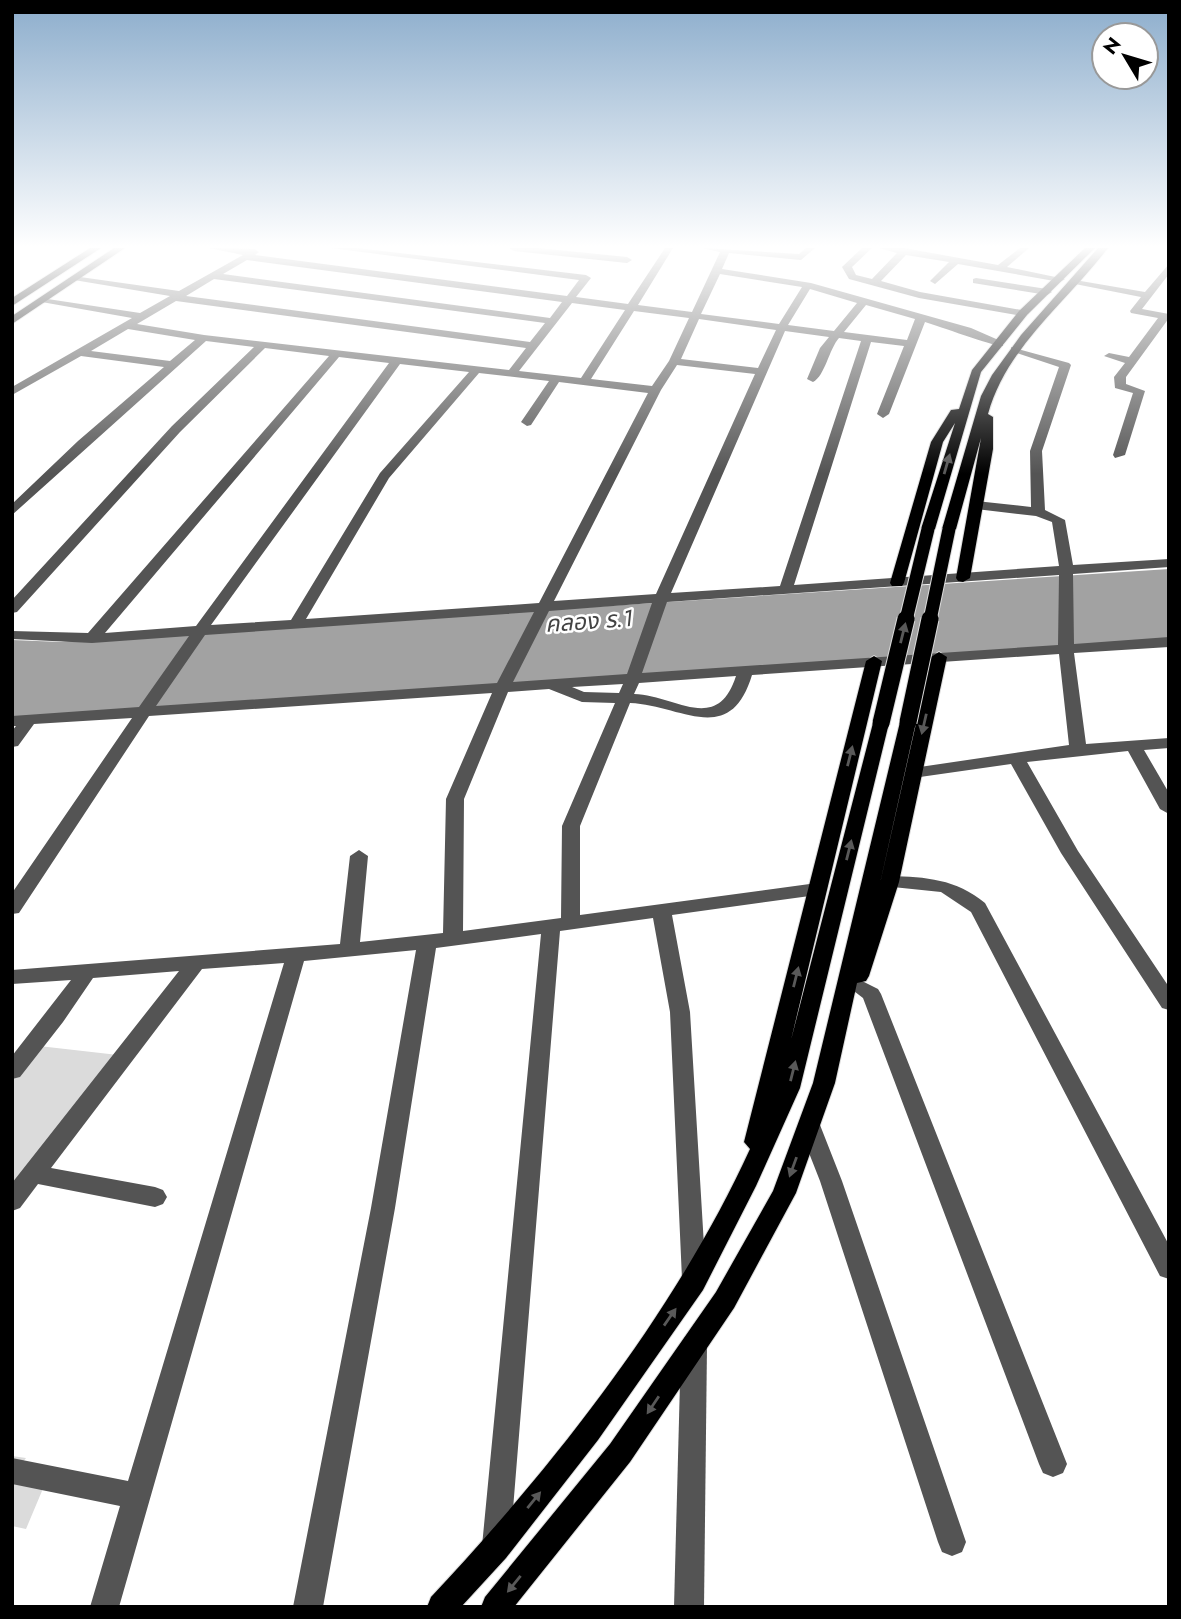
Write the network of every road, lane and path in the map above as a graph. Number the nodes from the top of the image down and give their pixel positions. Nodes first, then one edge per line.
1 (132, 324) edge
2 (371, 324) edge
3 (550, 324) edge
4 (622, 324) edge
5 (690, 324) edge
6 (757, 324) edge
7 (784, 324) edge
8 (844, 324) edge
9 (919, 324) edge
10 (938, 324) edge
11 (1015, 324) edge
12 (1038, 324) edge
13 (1160, 324) edge
14 (128, 326) junction
15 (782, 327) junction
16 (835, 334) junction
17 (204, 338) junction
18 (867, 339) junction
19 (263, 344) junction
20 (910, 344) junction
21 (999, 344) junction
22 (533, 346) junction
23 (1015, 349) junction
24 (81, 353) junction
25 (337, 353) junction
26 (1109, 356) dead end
27 (397, 360) junction
28 (674, 361) junction
29 (1133, 362) junction
30 (172, 365) junction
31 (477, 369) junction
32 (513, 372) junction
33 (763, 372) junction
34 (556, 379) junction
35 (813, 379) dead end
36 (584, 382) junction
37 (655, 390) junction
38 (12, 392) edge
39 (968, 392) junction
40 (987, 396) junction
41 (883, 414) dead end
42 (527, 422) dead end
43 (1119, 455) dead end
44 (976, 505) junction
45 (12, 511) edge
46 (1038, 512) junction
47 (1169, 563) edge
48 (1066, 570) junction
49 (963, 578) junction
50 (897, 583) junction
51 (785, 591) junction
52 (662, 597) junction
53 (12, 609) edge
54 (542, 610) junction
55 (296, 623) junction
56 (196, 634) junction
57 (12, 635) edge
58 (92, 638) junction
59 (1169, 642) edge
60 (1067, 643) junction
61 (939, 657) junction
62 (874, 661) junction
63 (746, 670) junction
64 (633, 678) junction
65 (505, 684) junction
66 (552, 684) junction
67 (625, 697) junction
68 (143, 713) junction
69 (21, 720) edge
70 (12, 741) edge
71 (1169, 743) edge
72 (1133, 745) junction
73 (1078, 749) junction
74 (1015, 756) junction
75 (914, 773) junction
76 (1169, 808) edge
77 (359, 856) dead end
78 (890, 881) junction
79 (817, 890) junction
80 (12, 908) edge
81 (661, 910) junction
82 (560, 924) junction
83 (453, 939) junction
84 (427, 941) junction
85 (349, 950) junction
86 (296, 955) junction
87 (196, 963) junction
88 (88, 971) junction
89 (12, 977) edge
90 (856, 985) junction
91 (1169, 1003) edge
92 (12, 1071) edge
93 (824, 1083) junction
94 (809, 1125) junction
95 (33, 1174) junction
96 (745, 1186) junction
97 (155, 1197) dead end
98 (12, 1201) edge
99 (1169, 1269) edge
100 (694, 1282) junction
101 (694, 1345) junction
102 (1053, 1464) dead end
103 (12, 1471) edge
104 (136, 1496) junction
105 (952, 1542) dead end
106 (496, 1548) junction
107 (104, 1607) edge
108 (308, 1607) edge
109 (442, 1607) edge
110 (495, 1607) edge
111 (689, 1607) edge

1 - 14 street
2 - 22 street
3 - 22 street
4 - 36 street
5 - 28 street
6 - 15 street
7 - 15 street
8 - 16 street
9 - 20 street
10 - 21 street
11 - 21 main road
12 - 23 main road
13 - 29 street
14 - 17 street
14 - 24 street
15 - 16 street
15 - 33 street
16 - 18 street
16 - 35 street
17 - 19 street
17 - 30 street
18 - 20 street
18 - 51 street
19 - 25 street
19 - 53 street
20 - 41 street
21 - 39 main road
22 - 32 street
23 - 40 main road
23 - 46 street
24 - 30 street
24 - 38 street
25 - 27 street
25 - 58 street
26 - 29 street
27 - 31 street
27 - 56 street
28 - 33 street
28 - 37 street
29 - 43 street
30 - 45 street
31 - 32 street
31 - 55 street
32 - 34 street
33 - 52 street
34 - 36 street
34 - 42 street
36 - 37 street
37 - 54 street
39 - 50 main road
96 -> 39 main road, bridge
40 - 44 main road
40 - 93 main road, bridge
44 - 46 street
44 - 49 main road
46 - 48 street
47 - 48 street
48 - 49 street
48 - 60 street
49 - 50 street
50 - 51 street
51 - 52 street
52 - 54 street
52 - 64 street
54 - 55 street
54 - 65 street
55 - 56 street
56 - 58 street
56 - 68 street
57 - 58 street
59 - 60 street
60 - 61 street
60 - 73 street
61 - 62 street
61 -> 75 main road
62 - 63 street
79 -> 62 main road
63 - 64 street
63 - 67 street
64 - 66 street
64 - 67 street
65 - 66 street
65 - 68 street
65 - 83 street
66 - 67 street
67 - 82 street
68 - 69 street
68 - 80 street
69 - 70 street
71 - 72 street
72 - 73 street
72 - 76 street
73 - 74 street
74 - 75 street
74 - 91 street
75 - 78 main road
77 - 85 street
78 - 90 main road
78 - 99 street
79 - 81 street
96 -> 79 main road
81 - 82 street
81 - 100 street
82 - 83 street
82 - 106 street
83 - 84 street
84 - 85 street
84 - 108 street
85 - 86 street
86 - 87 street
86 - 104 street
87 - 88 street
87 - 95 street
88 - 89 street
88 - 92 street
90 - 93 main road
90 - 102 street
93 - 94 main road
94 -> 101 main road
94 - 105 street
95 - 97 street
95 - 98 street
96 - 100 main road
106 -> 100 main road
101 -> 110 main road
101 - 111 street
103 - 104 street
104 - 107 street
106 - 109 main road

